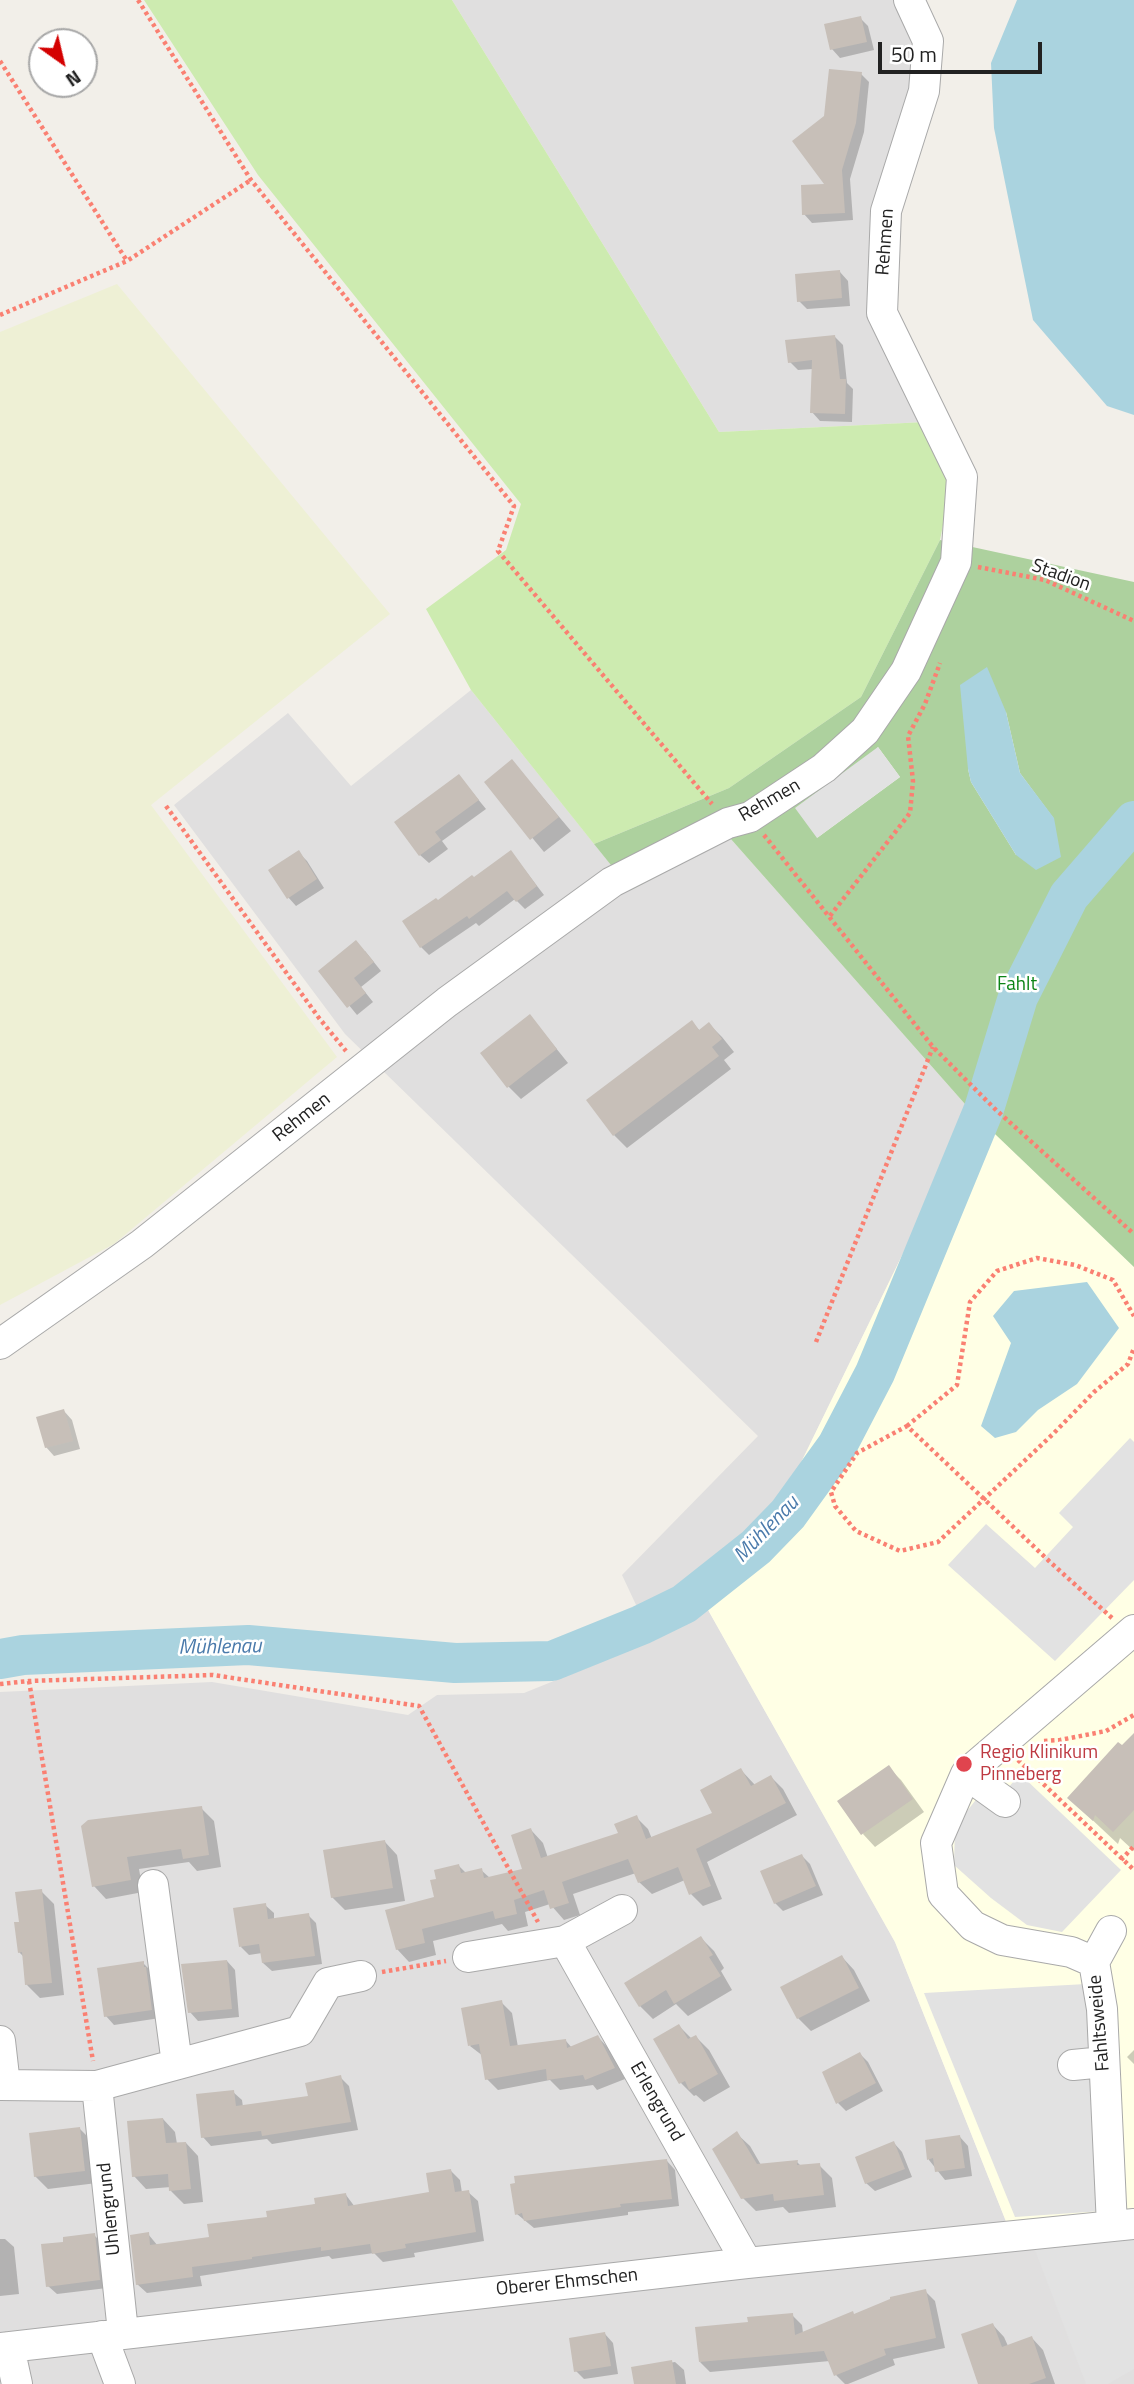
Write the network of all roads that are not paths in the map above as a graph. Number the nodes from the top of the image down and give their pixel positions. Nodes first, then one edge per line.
1 (909, 0) edge
2 (0, 1344) edge
3 (1132, 1632) edge
4 (966, 1774) junction
5 (1005, 1802) dead end
6 (153, 1885) dead end
7 (622, 1910) dead end
8 (1111, 1931) dead end
9 (557, 1942) junction
10 (468, 1957) road end
11 (1094, 1962) junction
12 (361, 1976) road end
13 (0, 2041) edge
14 (1104, 2062) junction
15 (177, 2064) junction
16 (1073, 2064) dead end
17 (3, 2085) edge
18 (97, 2086) junction
19 (1123, 2225) edge
20 (747, 2263) junction
21 (112, 2334) junction
22 (4, 2347) edge
23 (17, 2384) edge
24 (120, 2384) edge

1 - 2 street, Rehmen
3 - 4 street, Fahltsweide
4 - 5 street
4 - 11 street, Fahltsweide
6 - 15 street
7 - 9 street
8 - 11 street
9 - 10 street
9 - 20 street, Erlengrund
11 - 14 street, Fahltsweide
12 - 15 street
13 - 17 street
14 - 16 street
14 - 19 street, Fahltsweide
15 - 18 street
17 - 18 street
18 - 21 street, Uhlengrund
19 - 20 street, Oberer Ehmschen
20 - 21 street, Oberer Ehmschen
21 - 22 street, Oberer Ehmschen
21 - 24 street, Uhlengrund
22 - 23 street

